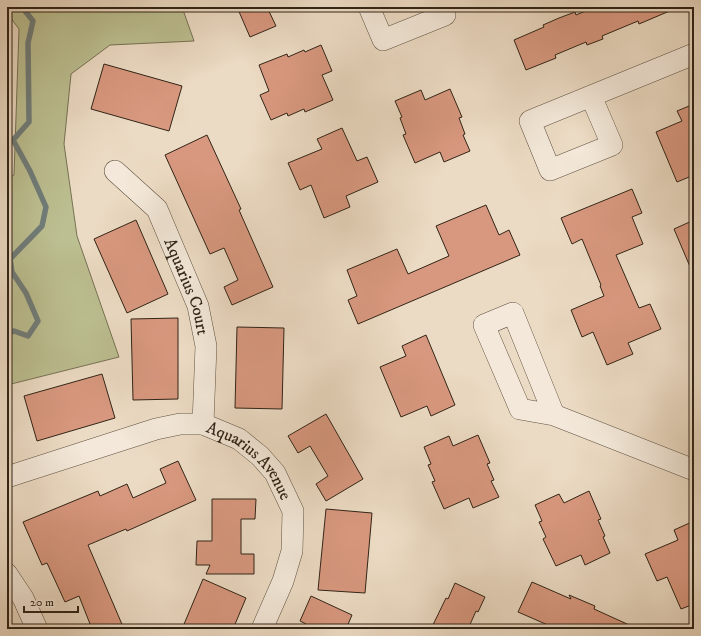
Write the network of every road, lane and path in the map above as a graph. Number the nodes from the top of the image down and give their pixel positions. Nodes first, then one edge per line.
1 (369, 7) edge
2 (441, 7) edge
3 (694, 54) edge
4 (591, 96) dead end
5 (115, 171) dead end
6 (554, 415) junction
7 (203, 424) junction
8 (694, 470) edge
9 (7, 476) edge
10 (7, 574) edge
11 (37, 629) edge
12 (262, 629) edge

1 - 2 street
3 - 4 street
5 - 7 street, Aquarius Court
6 - 6 street
6 - 8 street
7 - 9 street, Aquarius Avenue
7 - 12 street, Aquarius Avenue
10 - 11 street

